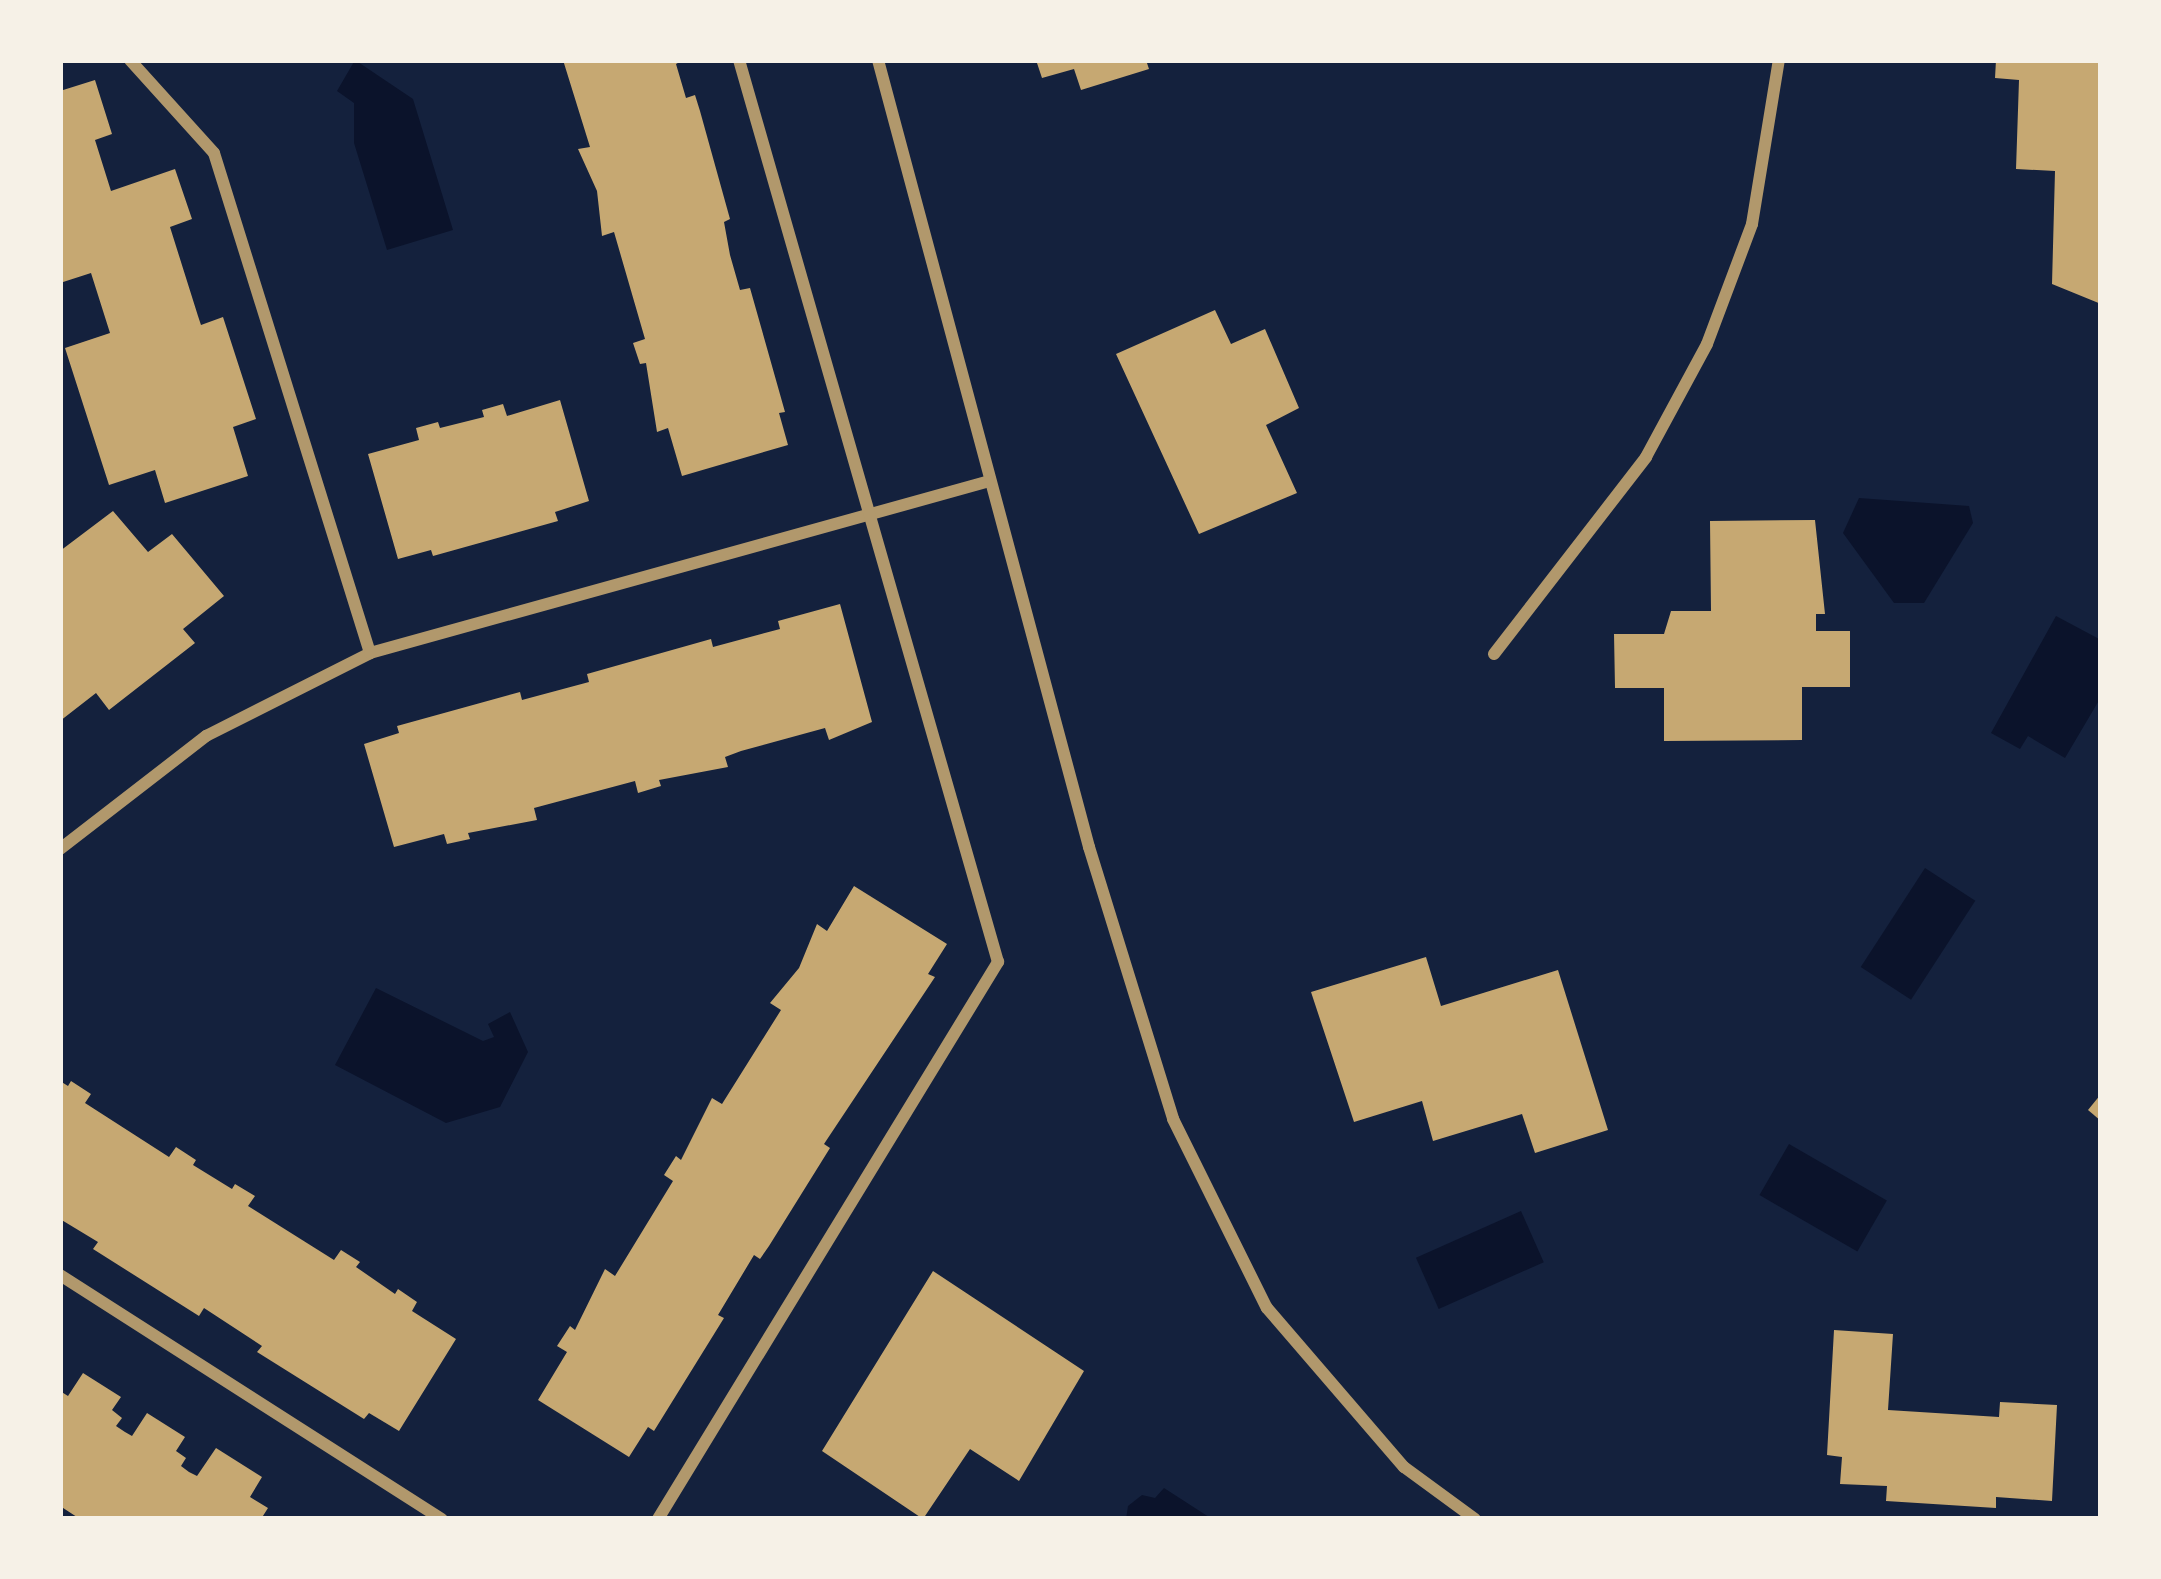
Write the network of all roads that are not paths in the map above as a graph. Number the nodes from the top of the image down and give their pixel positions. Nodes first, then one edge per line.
1 (130, 60) edge
2 (739, 60) edge
3 (878, 60) edge
4 (1779, 60) edge
5 (990, 482) junction
6 (867, 514) junction
7 (370, 653) junction
8 (1494, 655) dead end
9 (60, 848) edge
10 (60, 1275) edge
11 (442, 1519) edge
12 (658, 1519) edge
13 (1475, 1519) edge

1 - 7 street
2 - 6 street
3 - 5 street
4 - 8 street
5 - 6 street
5 - 13 street
6 - 7 street
6 - 12 street
7 - 9 street
10 - 11 street

